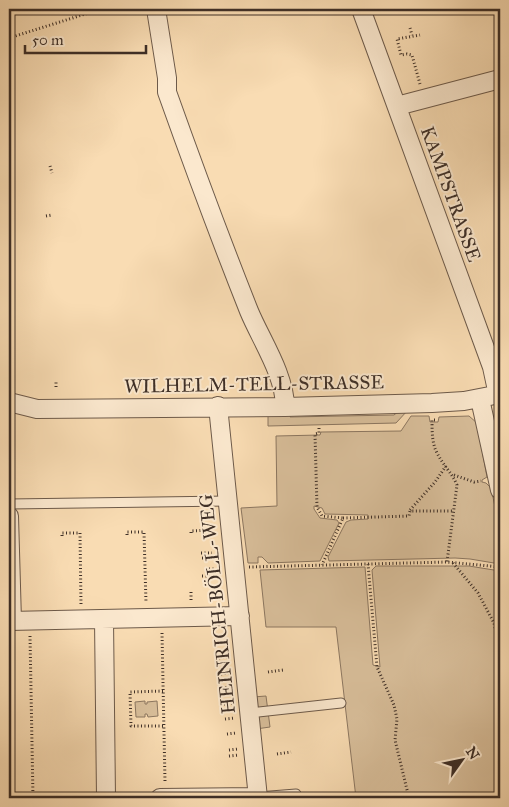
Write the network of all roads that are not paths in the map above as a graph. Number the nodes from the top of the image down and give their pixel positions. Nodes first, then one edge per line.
1 (156, 9) edge
2 (361, 9) edge
3 (500, 79) edge
4 (397, 106) junction
5 (499, 395) edge
6 (480, 399) junction
7 (9, 402) edge
8 (218, 406) junction
9 (285, 407) junction
10 (493, 485) edge
11 (228, 501) junction
12 (9, 504) edge
13 (9, 516) edge
14 (240, 616) junction
15 (104, 619) junction
16 (17, 621) edge
17 (341, 703) dead end
18 (243, 716) junction
19 (296, 794) dead end
20 (106, 798) edge
21 (160, 798) edge
22 (166, 798) edge
23 (258, 798) edge

1 - 9 street
2 - 4 street, KAMPSTRASSE
3 - 4 street
4 - 5 street, KAMPSTRASSE
5 - 6 street, WILHELM-TELL-STRASSE
6 - 9 street, WILHELM-TELL-STRASSE
6 - 10 street
7 - 8 street, WILHELM-TELL-STRASSE
8 - 9 street, WILHELM-TELL-STRASSE
8 - 11 street, HEINRICH-BÖLL-WEG
11 - 12 lane
11 - 14 street, HEINRICH-BÖLL-WEG
13 - 16 street
14 - 15 street
14 - 18 street, HEINRICH-BÖLL-WEG
15 - 16 street
15 - 20 street
17 - 18 lane
18 - 23 street, HEINRICH-BÖLL-WEG
19 - 23 lane
21 - 22 street
22 - 23 street

